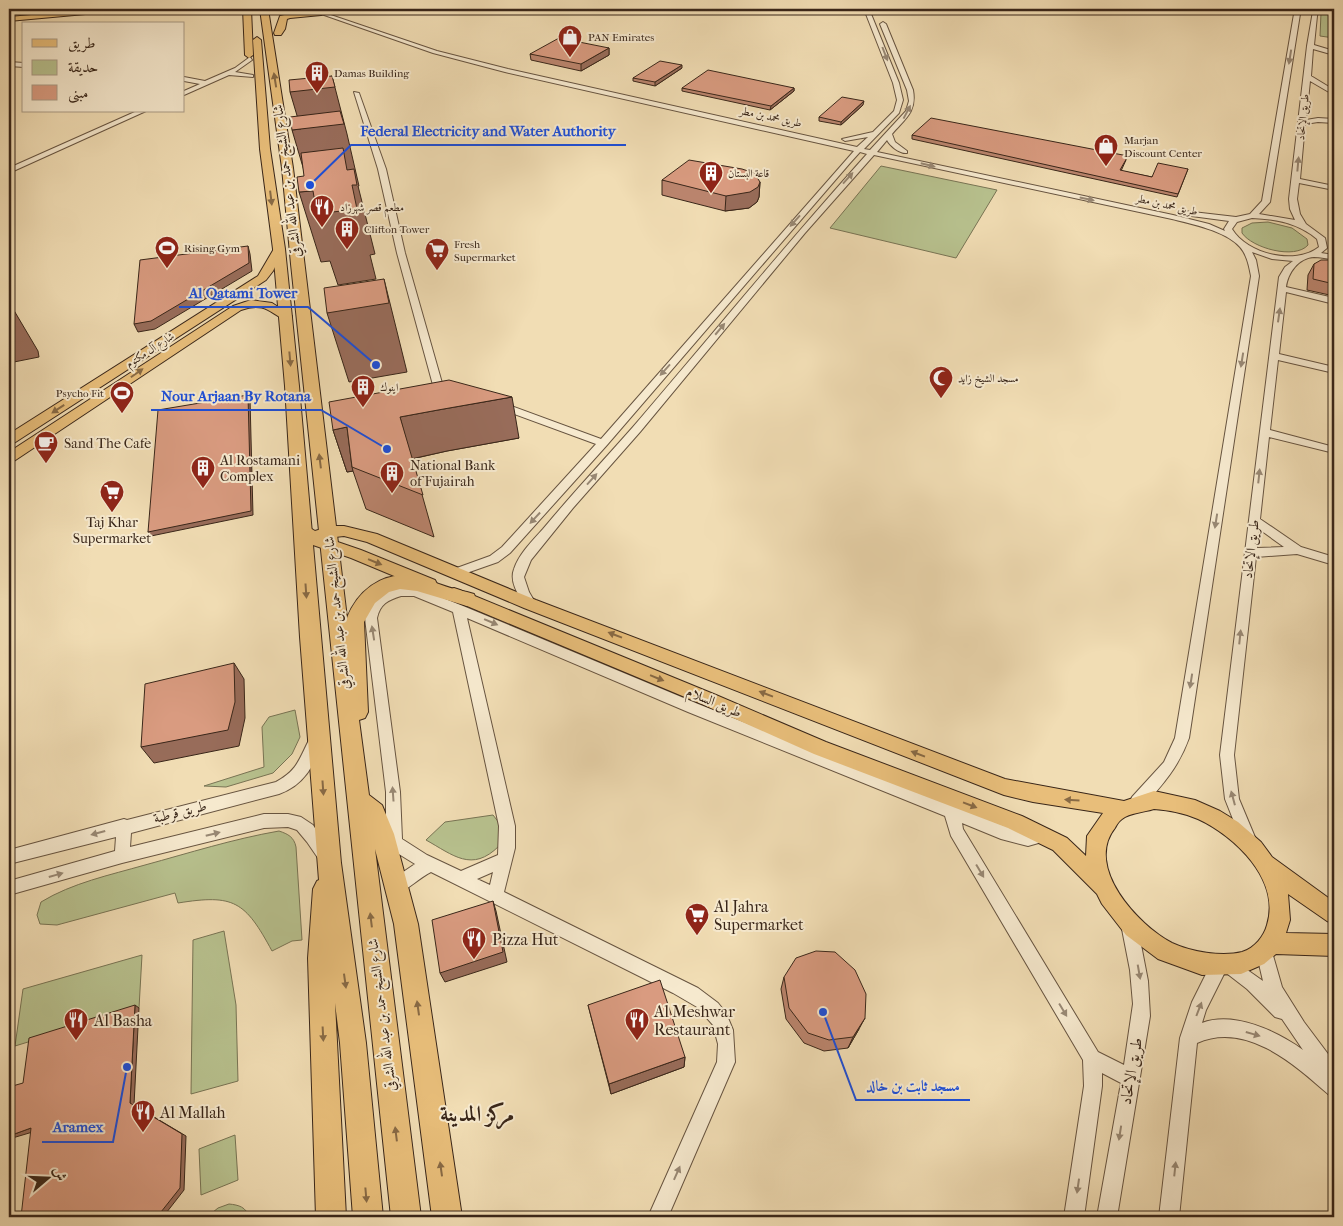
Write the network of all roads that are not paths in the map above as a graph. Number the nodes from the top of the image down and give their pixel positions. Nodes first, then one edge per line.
1 (84, 9) edge
2 (118, 9) edge
3 (264, 9) edge
4 (275, 9) edge
5 (309, 9) edge
6 (867, 9) edge
7 (1296, 9) edge
8 (1322, 9) edge
9 (248, 10) edge
10 (323, 11) edge
11 (879, 16) dead end
12 (9, 19) edge
13 (278, 33) junction
14 (1310, 50) junction
15 (1334, 53) edge
16 (250, 59) junction
17 (9, 64) edge
18 (22, 65) edge
19 (230, 73) junction
20 (251, 76) junction
21 (1307, 76) junction
22 (185, 79) edge
23 (206, 83) junction
24 (1306, 87) junction
25 (1325, 87) junction
26 (185, 93) edge
27 (356, 93) dead end
28 (1334, 93) edge
29 (1303, 110) junction
30 (140, 112) edge
31 (1334, 121) edge
32 (1302, 123) junction
33 (878, 132) junction
34 (889, 135) junction
35 (845, 139) junction
36 (832, 142) junction
37 (866, 143) junction
38 (880, 146) junction
39 (266, 149) junction
40 (860, 149) junction
41 (874, 152) junction
42 (902, 155) junction
43 (850, 158) junction
44 (863, 161) junction
45 (288, 163) junction
46 (9, 171) edge
47 (1296, 180) junction
48 (1334, 188) edge
49 (813, 200) junction
50 (824, 206) junction
51 (1252, 216) junction
52 (1236, 219) junction
53 (1303, 226) junction
54 (1316, 233) junction
55 (1232, 237) junction
56 (1328, 239) dead end
57 (1243, 245) junction
58 (279, 249) junction
59 (1315, 256) junction
60 (1334, 257) edge
61 (1300, 258) junction
62 (744, 280) junction
63 (1282, 289) junction
64 (753, 290) junction
65 (1334, 301) edge
66 (286, 316) junction
67 (208, 319) junction
68 (677, 356) junction
69 (1274, 356) junction
70 (690, 364) junction
71 (1334, 370) edge
72 (466, 394) edge
73 (485, 400) edge
74 (295, 419) junction
75 (1264, 432) junction
76 (9, 440) edge
77 (603, 443) junction
78 (1334, 450) edge
79 (9, 458) edge
80 (560, 492) junction
81 (573, 501) junction
82 (1255, 521) junction
83 (315, 539) junction
84 (1297, 550) junction
85 (1250, 553) junction
86 (1334, 561) edge
87 (458, 572) junction
88 (463, 604) junction
89 (530, 604) junction
90 (710, 700) junction
91 (693, 708) junction
92 (319, 729) junction
93 (353, 763) junction
94 (357, 799) junction
95 (1129, 805) junction
96 (952, 812) junction
97 (124, 826) junction
98 (1044, 835) junction
99 (389, 838) junction
100 (1249, 844) junction
101 (122, 856) junction
102 (9, 857) edge
103 (505, 859) junction
104 (1263, 861) junction
105 (329, 863) junction
106 (432, 864) junction
107 (460, 878) junction
108 (396, 886) junction
109 (1102, 886) junction
110 (9, 888) edge
111 (495, 896) junction
112 (1334, 914) edge
113 (1129, 924) junction
114 (1334, 945) edge
115 (1268, 947) junction
116 (1224, 966) junction
117 (1295, 1024) junction
118 (1189, 1038) junction
119 (1092, 1058) junction
120 (1334, 1077) edge
121 (1129, 1078) junction
122 (1334, 1088) edge
123 (332, 1217) edge
124 (368, 1217) edge
125 (406, 1217) edge
126 (448, 1217) edge
127 (658, 1217) edge
128 (1074, 1217) edge
129 (1107, 1217) edge
130 (1169, 1217) edge

1 - 12 main road
2 - 12 main road
45 -> 3 highway, شارع الشيخ حمد بن عبد الله الشرقي
4 - 13 highway
5 - 10 street, طريق محمد بن مطر
6 -> 33 street
7 -> 51 street, طريق اﻹتحاد
8 - 14 street, طريق اﻹتحاد
9 - 16 highway
9 - 39 highway, شارع الشيخ حمد بن عبد الله الشرقي
10 - 13 highway
10 - 35 street, طريق محمد بن مطر
10 - 36 street, طريق محمد بن مطر
34 -> 11 street
13 - 45 highway
14 - 15 street
14 - 21 street, طريق اﻹتحاد
16 - 19 street
16 - 20 highway
17 - 18 street
19 - 20 street
19 - 23 street
20 - 39 highway
21 - 24 street, طريق اﻹتحاد
21 - 25 street
22 - 23 street
23 - 26 street
24 - 25 street
24 - 29 street, طريق اﻹتحاد
25 - 28 street
27 - 72 street
29 - 31 street
29 - 32 street, طريق اﻹتحاد
30 - 46 street
31 - 32 street
47 -> 32 street, طريق اﻹتحاد
33 - 35 street
33 - 37 street
34 - 38 street
34 - 42 street
35 - 37 street, طريق محمد بن مطر
36 - 40 street, طريق محمد بن مطر
36 - 43 street
37 - 38 street, طريق محمد بن مطر
37 - 40 street
38 - 41 street
38 - 42 street, طريق محمد بن مطر
39 -> 58 highway, شارع الشيخ حمد بن عبد الله الشرقي
40 - 41 street, طريق محمد بن مطر
40 - 43 street
41 - 42 street, طريق محمد بن مطر
41 - 44 street
42 - 44 street
42 - 52 street, طريق محمد بن مطر
42 -> 55 street, طريق محمد بن مطر
43 - 49 street
50 -> 44 street
83 -> 45 highway, شارع الشيخ حمد بن عبد الله الشرقي
47 - 48 street
47 - 53 street, طريق اﻹتحاد
49 - 50 street
49 -> 62 street
50 - 64 street
51 - 52 street, طريق محمد بن مطر
51 - 53 street, طريق محمد بن مطر
52 - 55 street
53 - 54 street, طريق محمد بن مطر
54 - 56 street
54 - 59 street
55 - 57 street, طريق محمد بن مطر
57 - 61 street, طريق محمد بن مطر
57 -> 95 street
58 - 66 highway, شارع الشيخ حمد بن عبد الله الشرقي
58 - 67 main road, شارع آل مكتوم
59 - 60 street
59 - 61 street, طريق محمد بن مطر
61 - 63 street, طريق اﻹتحاد
62 - 64 street
62 - 68 street
63 - 65 street
69 -> 63 street, طريق اﻹتحاد
70 -> 64 street
66 - 67 main road, شارع آل مكتوم
66 -> 74 highway, شارع الشيخ حمد بن عبد الله الشرقي
67 -> 76 main road, شارع آل مكتوم
79 -> 67 main road, شارع آل مكتوم
68 - 70 street
68 -> 77 street
69 - 71 street
69 - 75 street, طريق اﻹتحاد
81 -> 70 street
73 - 77 street
74 - 83 highway, شارع الشيخ حمد بن عبد الله الشرقي
74 - 83 highway
75 - 78 street
82 -> 75 street, طريق اﻹتحاد
77 - 80 street
80 - 81 street
80 -> 87 street
81 - 89 street
82 - 84 street
82 - 85 street, طريق اﻹتحاد
83 - 87 main road, طريق السلام
83 -> 88 main road, طريق السلام
83 -> 92 highway, شارع الشيخ حمد بن عبد الله الشرقي
83 - 93 highway, شارع الشيخ حمد بن عبد الله الشرقي
84 - 85 street
84 - 86 street
100 -> 85 street, طريق اﻹتحاد
87 - 89 main road, طريق السلام
88 -> 90 main road, طريق السلام
88 -> 91 street
88 - 93 highway
99 -> 88 street
88 - 103 street
95 -> 89 main road, طريق السلام
90 - 91 street
90 -> 98 main road, طريق السلام
91 - 96 street
92 - 97 street, طريق قرطبة
92 -> 105 highway, شارع الشيخ حمد بن عبد الله الشرقي
93 - 94 highway, شارع الشيخ حمد بن عبد الله الشرقي
94 - 99 highway
125 -> 94 highway, شارع الشيخ حمد بن عبد الله الشرقي
95 - 100 main road
95 - 109 main road
96 - 98 street
96 -> 119 street
97 - 101 street
97 -> 102 street, طريق قرطبة
98 - 109 main road, طريق السلام
99 - 106 street
99 - 108 highway
100 - 104 main road
101 -> 105 street, طريق قرطبة
110 -> 101 street, طريق قرطبة
103 - 107 street
103 - 111 street
104 - 112 main road
104 - 115 main road
105 -> 123 highway
105 -> 124 highway, شارع الشيخ حمد بن عبد الله الشرقي
106 - 107 street
106 - 108 street
107 - 111 street
126 -> 108 highway
109 - 113 main road
127 -> 111 street
113 - 116 main road
113 -> 121 street, طريق اﻹتحاد
114 - 115 main road
115 - 116 main road
115 - 117 street
116 - 117 street
118 -> 116 street
117 - 120 street
118 -> 122 street
130 -> 118 street
119 - 121 street
119 -> 128 street
121 -> 129 street, طريق اﻹتحاد

